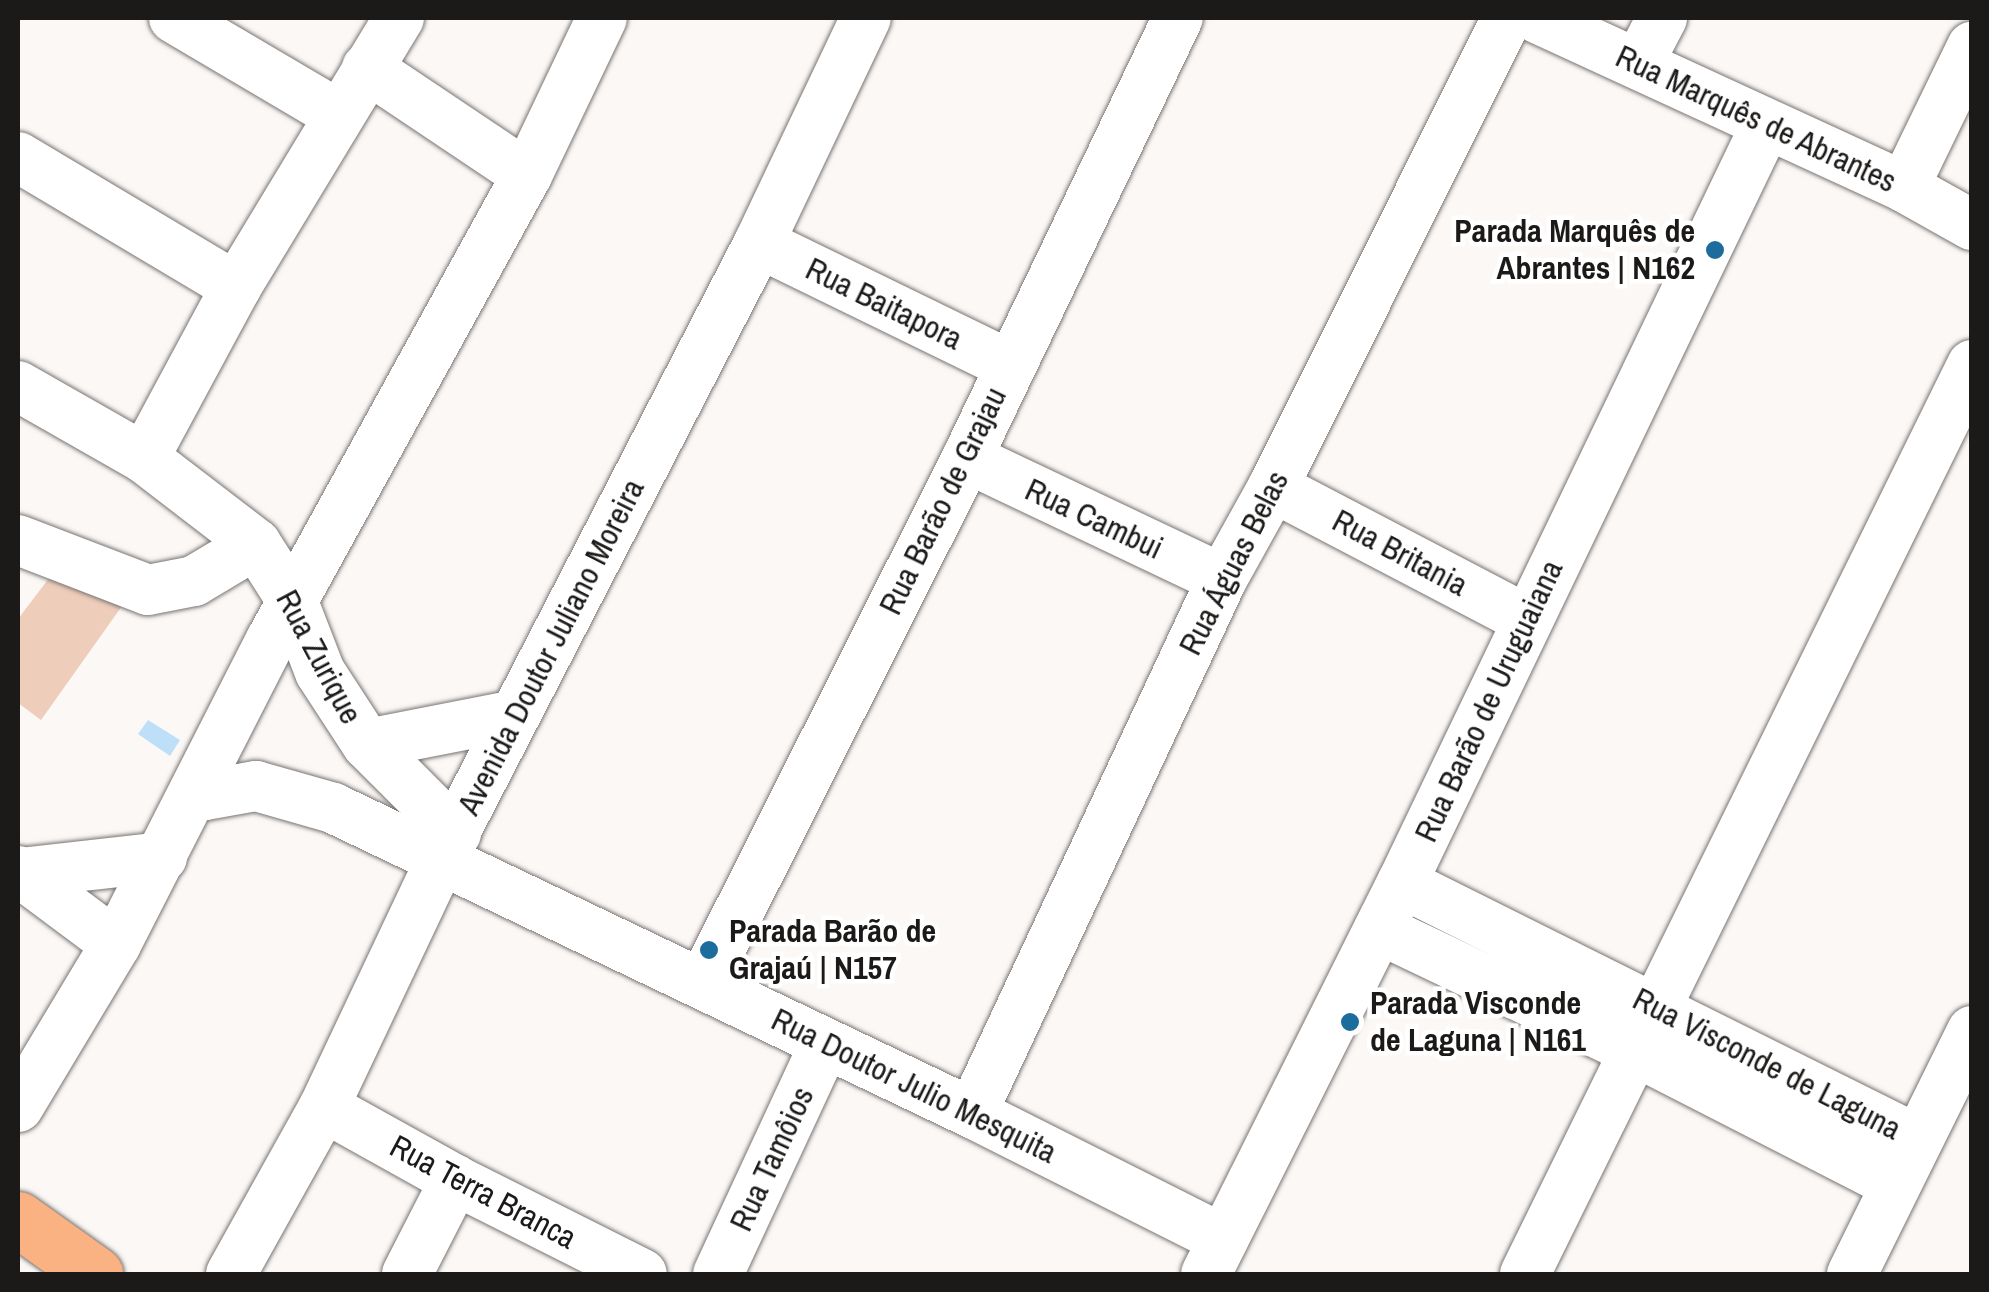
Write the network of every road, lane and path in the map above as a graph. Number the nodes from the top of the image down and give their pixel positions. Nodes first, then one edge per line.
1 (174, 18) edge
2 (399, 18) edge
3 (602, 18) edge
4 (866, 18) edge
5 (1178, 18) edge
6 (1507, 18) edge
7 (1538, 18) edge
8 (1662, 18) edge
9 (1972, 48) edge
10 (1638, 64) junction
11 (367, 68) junction
12 (337, 114) junction
13 (1766, 125) junction
14 (18, 158) edge
15 (527, 175) junction
16 (1904, 188) junction
17 (1972, 224) edge
18 (760, 244) junction
19 (236, 287) junction
20 (1008, 365) junction
21 (1972, 365) edge
22 (18, 386) edge
23 (144, 458) junction
24 (967, 458) junction
25 (1274, 487) junction
26 (18, 540) edge
27 (256, 544) junction
28 (1222, 579) junction
29 (293, 602) junction
30 (1527, 620) junction
31 (515, 716) junction
32 (367, 744) junction
33 (194, 792) junction
34 (449, 846) junction
35 (162, 857) junction
36 (19, 872) edge
37 (1402, 883) junction
38 (1379, 929) junction
39 (116, 944) junction
40 (703, 983) junction
41 (1656, 1006) junction
42 (1972, 1031) edge
43 (825, 1044) junction
44 (1633, 1050) junction
45 (18, 1107) edge
46 (324, 1107) junction
47 (972, 1112) junction
48 (1916, 1140) junction
49 (455, 1180) junction
50 (1895, 1184) junction
51 (18, 1218) edge
52 (1214, 1257) edge
53 (94, 1274) edge
54 (232, 1274) edge
55 (407, 1274) edge
56 (642, 1274) edge
57 (718, 1274) edge
58 (1525, 1274) edge
59 (1852, 1274) edge

1 - 12 street
2 - 11 street
3 - 15 street
4 - 18 street, Avenida Doutor Juliano Moreira
5 - 20 street, Rua Barão de Grajau
6 - 25 street, Rua Águas Belas
7 - 10 street, Rua Marquês de Abrantes
8 - 10 street
9 - 16 street
10 - 13 street, Rua Marquês de Abrantes
11 - 12 street
11 - 15 street
12 - 19 street
13 - 16 street, Rua Marquês de Abrantes
13 - 30 street, Rua Barão de Uruguaiana
14 - 19 street
15 - 29 street
16 - 17 street, Rua Marquês de Abrantes
18 - 20 street, Rua Baitapora
18 - 31 street, Avenida Doutor Juliano Moreira
19 - 23 street
20 - 24 street, Rua Barão de Grajau
21 - 41 street
22 - 23 street, Rua Zurique
23 - 27 street, Rua Zurique
24 - 28 street, Rua Cambui
24 - 40 street, Rua Barão de Grajau
25 - 28 street, Rua Águas Belas
25 - 30 street, Rua Britania
26 - 27 street
27 - 29 street, Rua Zurique
28 - 47 street, Rua Águas Belas
29 - 32 street, Rua Zurique
29 - 33 street
30 - 37 street, Rua Barão de Uruguaiana
31 - 32 street, Rua Zurique
31 - 34 street, Avenida Doutor Juliano Moreira
32 - 34 street
33 - 34 street, Rua Doutor Julio Mesquita
33 - 35 street
34 - 40 street, Rua Doutor Julio Mesquita
34 - 46 street, Avenida Doutor Juliano Moreira
35 - 36 street
35 - 39 street
36 - 39 street
37 - 38 street, Rua Barão de Uruguaiana
37 - 41 street, Rua Visconde de Laguna
38 - 44 street, Rua Visconde de Laguna
38 - 52 street, Rua Barão de Uruguaiana
39 - 45 street
40 - 43 street, Rua Doutor Julio Mesquita
41 - 44 street
41 - 48 street, Rua Visconde de Laguna
42 - 48 street
43 - 47 street, Rua Doutor Julio Mesquita
43 - 57 street, Rua Tamôios
44 - 50 street, Rua Visconde de Laguna
44 - 58 street
46 - 49 street, Rua Terra Branca
46 - 54 street, Avenida Doutor Juliano Moreira
47 - 52 street, Rua Doutor Julio Mesquita
48 - 50 street
49 - 55 street
49 - 56 street, Rua Terra Branca
50 - 59 street
51 - 53 main road

